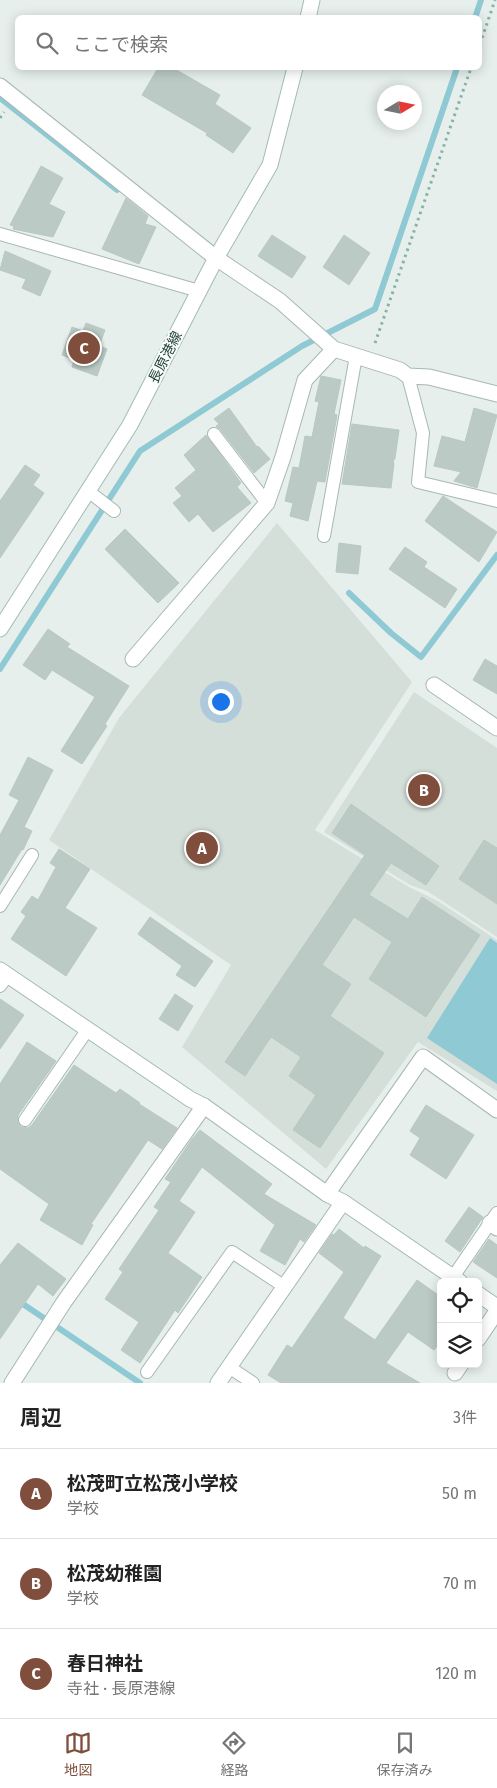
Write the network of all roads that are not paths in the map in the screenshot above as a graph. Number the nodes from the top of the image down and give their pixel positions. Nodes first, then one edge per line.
1 (312, 0) edge
2 (309, 15) edge
3 (294, 70) edge
4 (0, 86) edge
5 (0, 234) edge
6 (216, 258) junction
7 (199, 291) junction
8 (334, 349) junction
9 (362, 358) junction
10 (408, 376) junction
11 (497, 394) edge
12 (214, 434) dead end
13 (88, 491) junction
14 (497, 501) edge
15 (267, 503) junction
16 (114, 511) dead end
17 (324, 536) dead end
18 (0, 630) edge
19 (133, 659) dead end
20 (434, 685) dead end
21 (497, 728) edge
22 (32, 855) dead end
23 (0, 906) edge
24 (3, 977) edge
25 (88, 1029) junction
26 (204, 1106) junction
27 (497, 1110) edge
28 (25, 1120) dead end
29 (327, 1194) junction
30 (343, 1202) junction
31 (495, 1221) edge
32 (454, 1278) edge
33 (458, 1278) edge
34 (285, 1287) junction
35 (482, 1297) edge
36 (497, 1307) edge
37 (497, 1311) edge
38 (482, 1333) edge
39 (229, 1367) junction
40 (147, 1372) dead end
41 (12, 1383) edge
42 (218, 1383) edge
43 (253, 1383) edge

1 - 2 street
3 - 6 street, 長原港線
4 - 6 street
5 - 7 lane
6 - 7 street, 長原港線
6 - 8 street
7 - 13 street, 長原港線
8 - 9 street
8 - 15 street
9 - 10 street
9 - 17 lane
10 - 11 street
10 - 14 lane
12 - 15 lane
13 - 16 lane
13 - 18 street, 長原港線
15 - 19 street
20 - 21 street
22 - 23 lane
24 - 25 street
25 - 26 street
25 - 28 lane
26 - 29 street
26 - 41 street
27 - 29 street
29 - 30 street
30 - 32 street
30 - 34 street
31 - 33 lane
34 - 39 street
34 - 40 lane
35 - 36 street
37 - 38 street
39 - 42 street
39 - 43 lane

